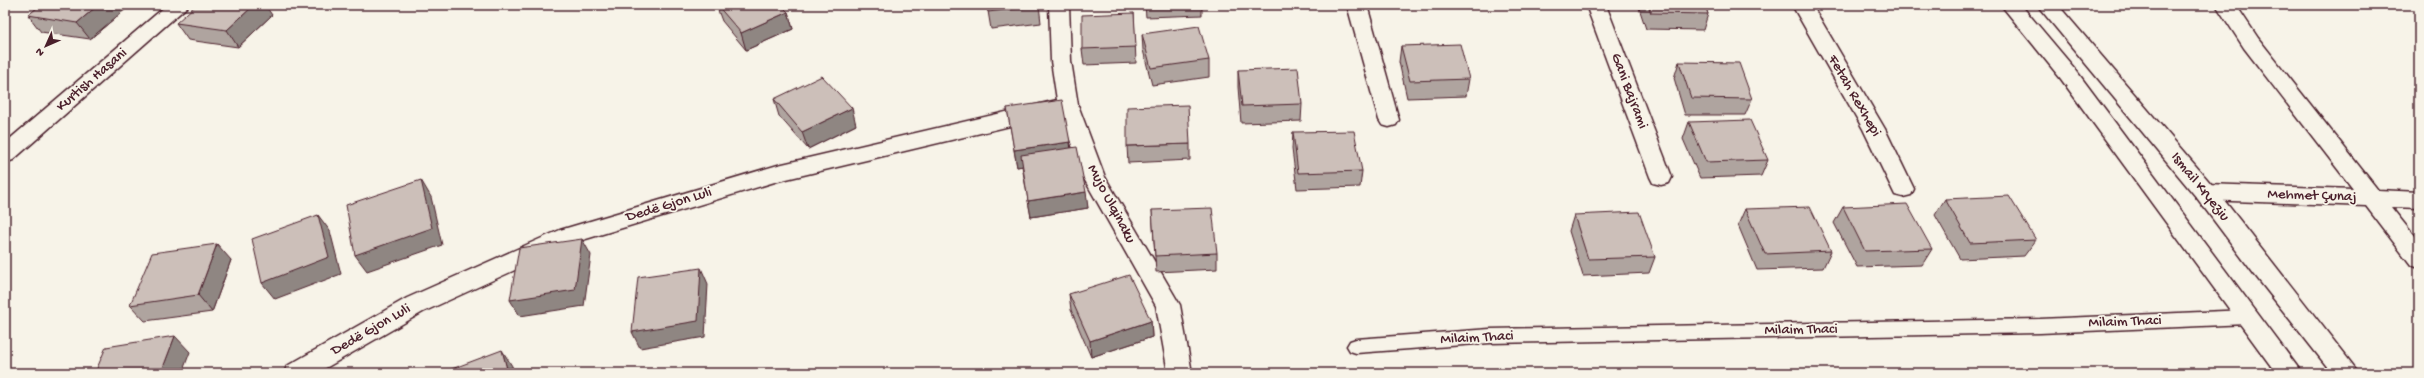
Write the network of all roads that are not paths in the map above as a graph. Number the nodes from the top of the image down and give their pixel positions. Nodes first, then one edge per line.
1 (179, 5) edge
2 (1059, 5) edge
3 (1357, 5) edge
4 (1596, 5) edge
5 (1802, 5) edge
6 (2010, 5) edge
7 (2047, 5) edge
8 (2226, 5) edge
9 (1068, 105) junction
10 (1389, 120) dead end
11 (5, 155) edge
12 (1661, 177) dead end
13 (1903, 189) dead end
14 (2205, 192) junction
15 (2374, 198) junction
16 (2419, 200) edge
17 (2419, 259) edge
18 (2247, 318) junction
19 (1356, 346) dead end
20 (296, 373) edge
21 (1180, 373) edge
22 (2290, 373) edge
23 (2347, 373) edge

1 - 11 street, Kurtish Hasani
2 - 9 street, Mujo Ulqinaku
3 - 10 street
4 - 12 street, Gani Bajrami
5 - 13 street, Fetah Rexhepi
6 - 18 street
7 - 14 street, Ismail Kryeziu
8 - 15 street
9 - 20 street, Dedë Gjon Luli
9 - 21 street, Mujo Ulqinaku
14 - 15 street, Mehmet Çunaj
14 - 23 street, Ismail Kryeziu
15 - 16 street, Mehmet Çunaj
15 - 17 street
18 - 19 lane, Milaim Thaci
18 - 22 street

